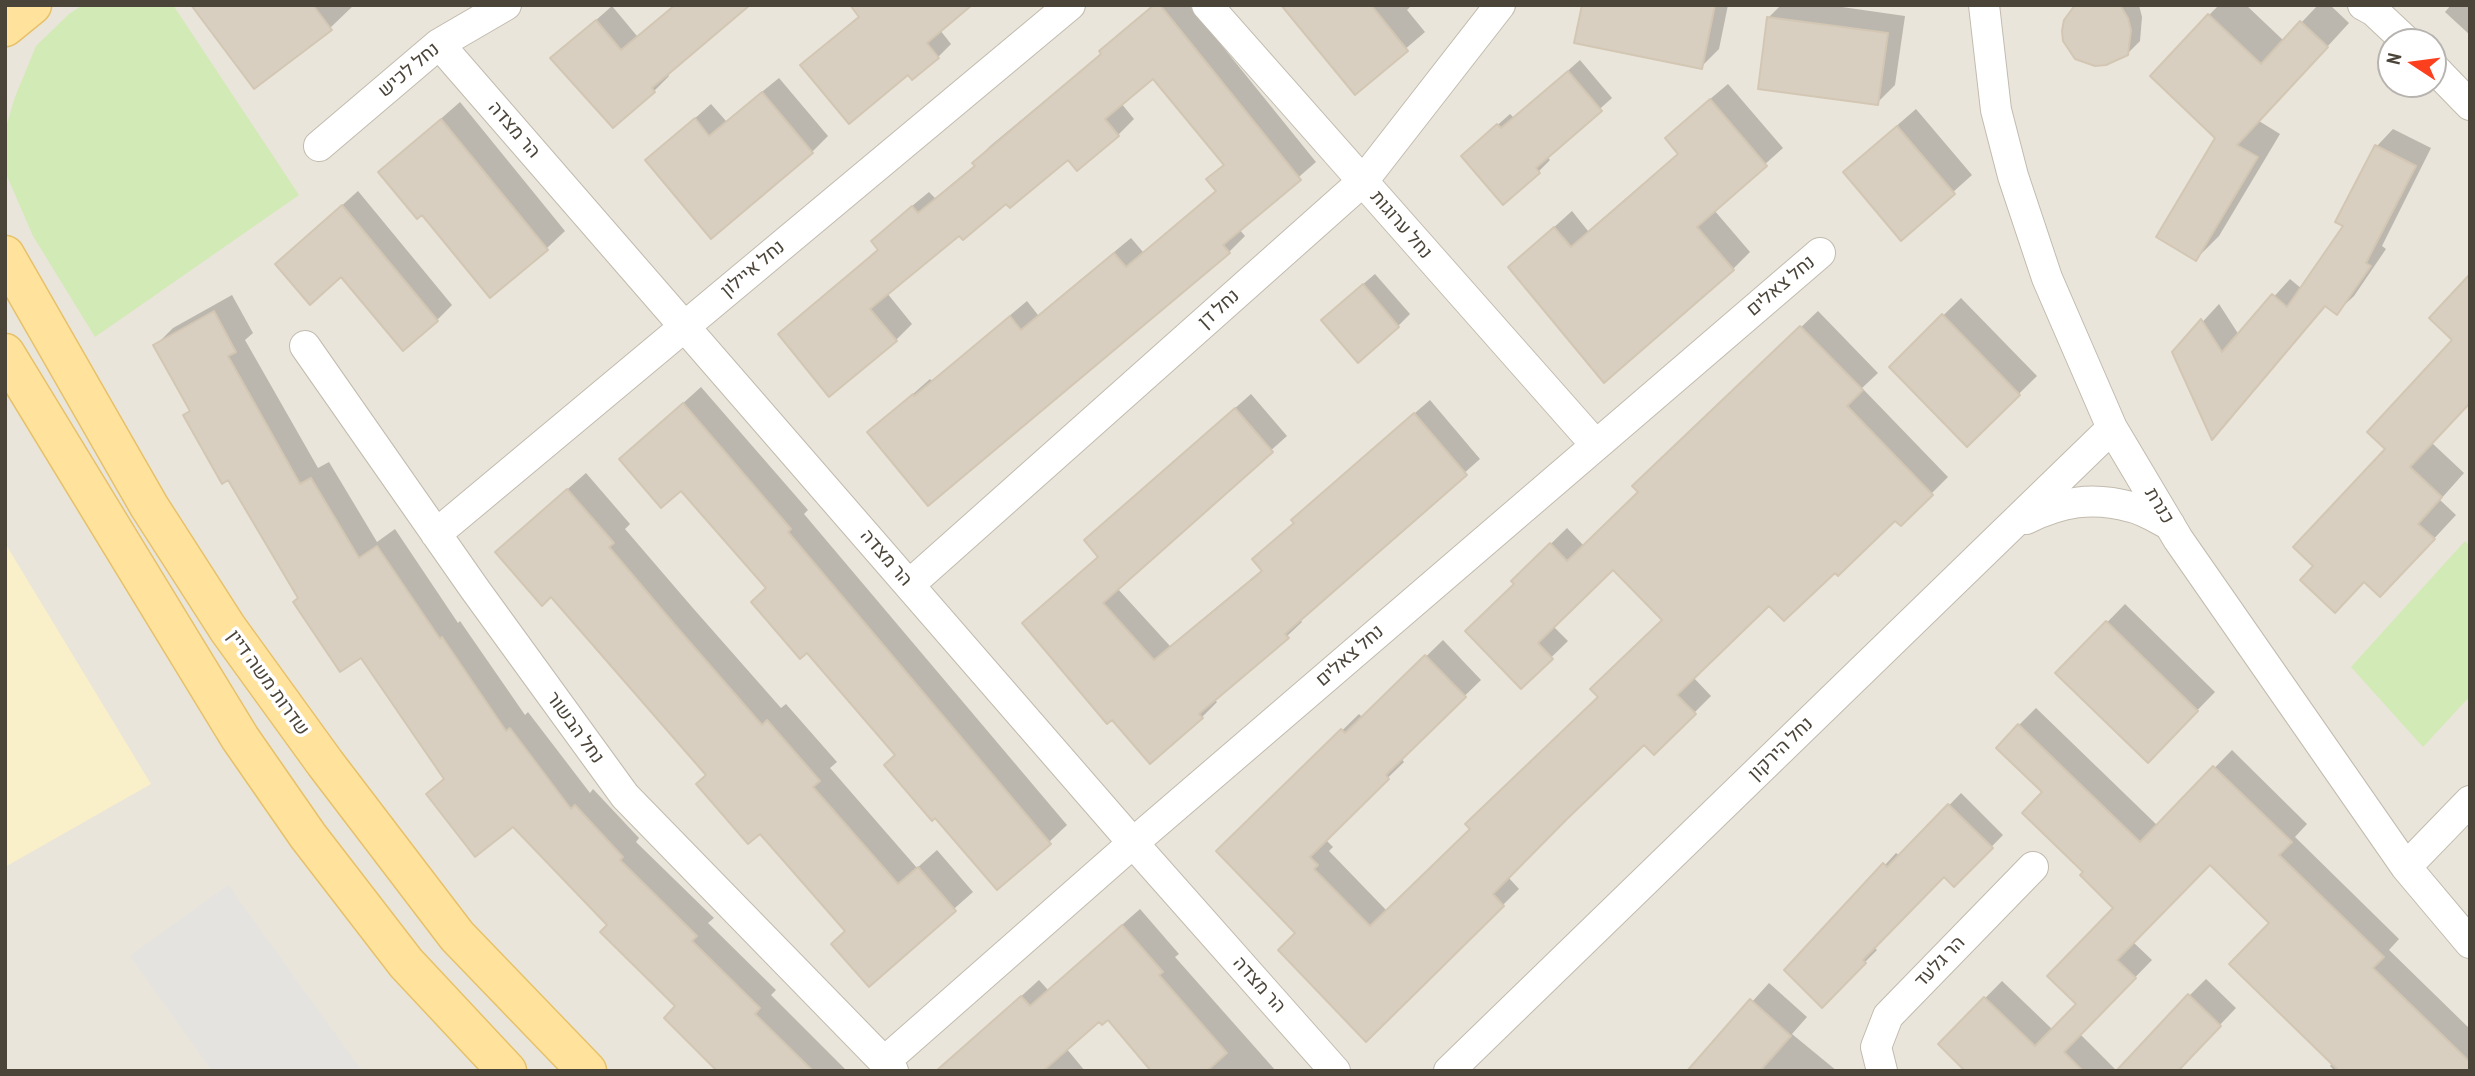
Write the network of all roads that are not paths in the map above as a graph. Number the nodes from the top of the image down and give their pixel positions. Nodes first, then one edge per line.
1 (32, 5) edge
2 (506, 5) edge
3 (1070, 5) edge
4 (1207, 5) edge
5 (1500, 5) edge
6 (1984, 5) edge
7 (2363, 5) edge
8 (5, 27) edge
9 (2392, 28) edge
10 (439, 44) junction
11 (2447, 81) edge
12 (2470, 105) edge
13 (319, 146) dead end
14 (1363, 181) junction
15 (1820, 253) dead end
16 (5, 255) edge
17 (684, 327) junction
18 (305, 346) dead end
19 (5, 353) edge
20 (2112, 428) junction
21 (1595, 444) junction
22 (2170, 525) junction
23 (2010, 527) junction
24 (436, 534) junction
25 (909, 584) junction
26 (2470, 800) edge
27 (1133, 843) junction
28 (2033, 867) dead end
29 (2406, 867) junction
30 (2470, 943) edge
31 (888, 1067) edge
32 (507, 1071) edge
33 (587, 1071) edge
34 (1335, 1071) edge
35 (1449, 1071) edge
36 (1882, 1071) edge

1 - 8 main road
2 - 10 street, נחל לכיש
3 - 17 street, נחל איילון
4 - 14 street, נחל ערוגות
5 - 14 street, נחל דן
6 - 20 street, כנרת
7 - 9 street
10 - 13 street, נחל לכיש
10 - 17 street, הר מצדה
11 - 12 street
14 - 21 street, נחל ערוגות
14 - 25 street, נחל דן
15 - 21 street, נחל צאלים
16 - 33 main road, שדרות משה דיין
17 - 24 street, נחל איילון
17 - 25 street, הר מצדה
18 - 24 street, נחל הבשור
19 - 32 main road
20 - 22 street, כנרת
20 - 23 street, נחל הירקון
21 - 27 street, נחל צאלים
22 - 23 street
22 - 29 street, כנרת
23 - 35 street, נחל הירקון
24 - 31 street, נחל הבשור
25 - 27 street, הר מצדה
26 - 29 street
27 - 31 street, נחל צאלים
27 - 34 street, הר מצדה
28 - 36 street, הר גלעד
29 - 30 street, כנרת

